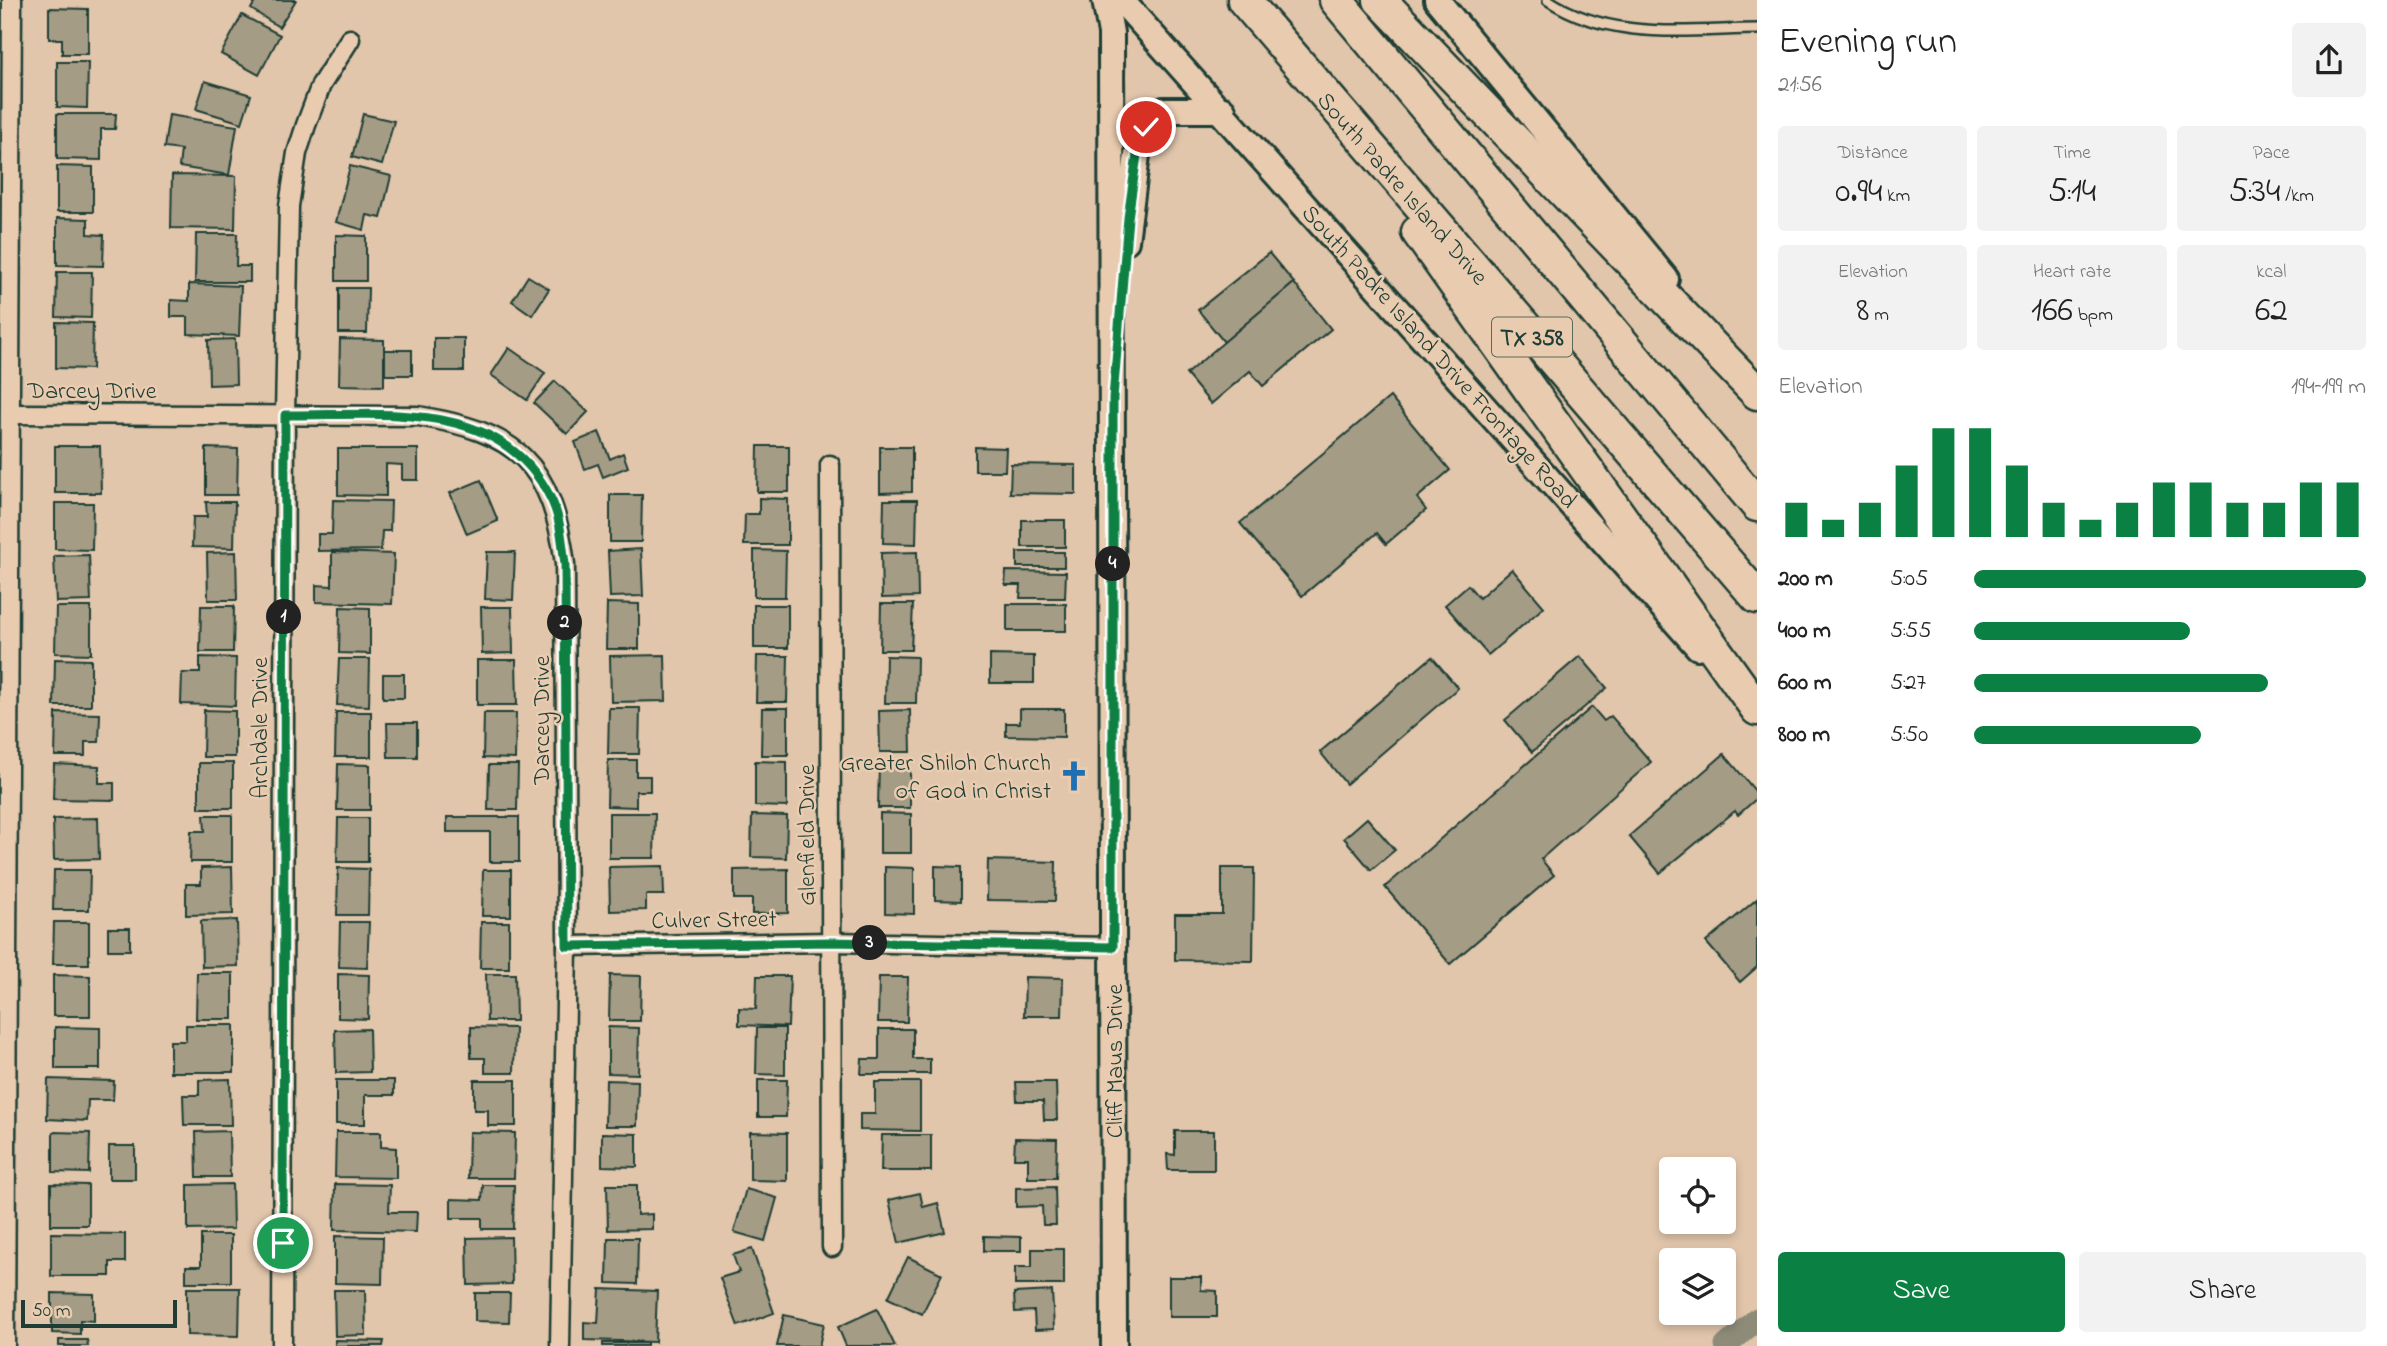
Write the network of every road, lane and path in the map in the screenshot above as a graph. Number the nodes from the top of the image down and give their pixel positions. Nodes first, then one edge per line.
1 (12, 0) edge
2 (1105, 0) edge
3 (1121, 0) edge
4 (1244, 0) edge
5 (1336, 0) edge
6 (1380, 0) edge
7 (1548, 0) edge
8 (1441, 1) edge
9 (1757, 29) edge
10 (350, 39) dead end
11 (1307, 77) junction
12 (1223, 110) junction
13 (1757, 392) edge
14 (1113, 398) junction
15 (11, 414) junction
16 (285, 415) junction
17 (830, 465) dead end
18 (1757, 505) edge
19 (1757, 597) edge
20 (1757, 712) edge
21 (3, 832) edge
22 (830, 942) junction
23 (567, 946) junction
24 (1113, 947) junction
25 (832, 1247) dead end
26 (5, 1346) edge
27 (282, 1346) edge
28 (561, 1346) edge
29 (1114, 1346) edge

1 - 15 street
2 - 14 street, Cliff Maus Drive
3 - 12 street, South Padre Island Drive Frontage Road
4 - 11 highway, South Padre Island Drive / TX 358
5 - 18 highway, TX 358
6 - 13 highway
7 - 9 lane
8 - 13 street
10 - 16 street, Archdale Drive
11 - 19 highway, South Padre Island Drive / TX 358
11 - 20 highway
12 - 14 street, Cliff Maus Drive
12 - 20 street, South Padre Island Drive Frontage Road
14 - 24 street, Cliff Maus Drive
15 - 16 street, Darcey Drive
15 - 21 street
16 - 23 street, Darcey Drive
16 - 27 street, Archdale Drive
17 - 22 street, Glenfield Drive
21 - 26 street
22 - 23 street, Culver Street
22 - 24 street, Culver Street
22 - 25 street, Glenfield Drive
23 - 28 street, Darcey Drive
24 - 29 street, Cliff Maus Drive

